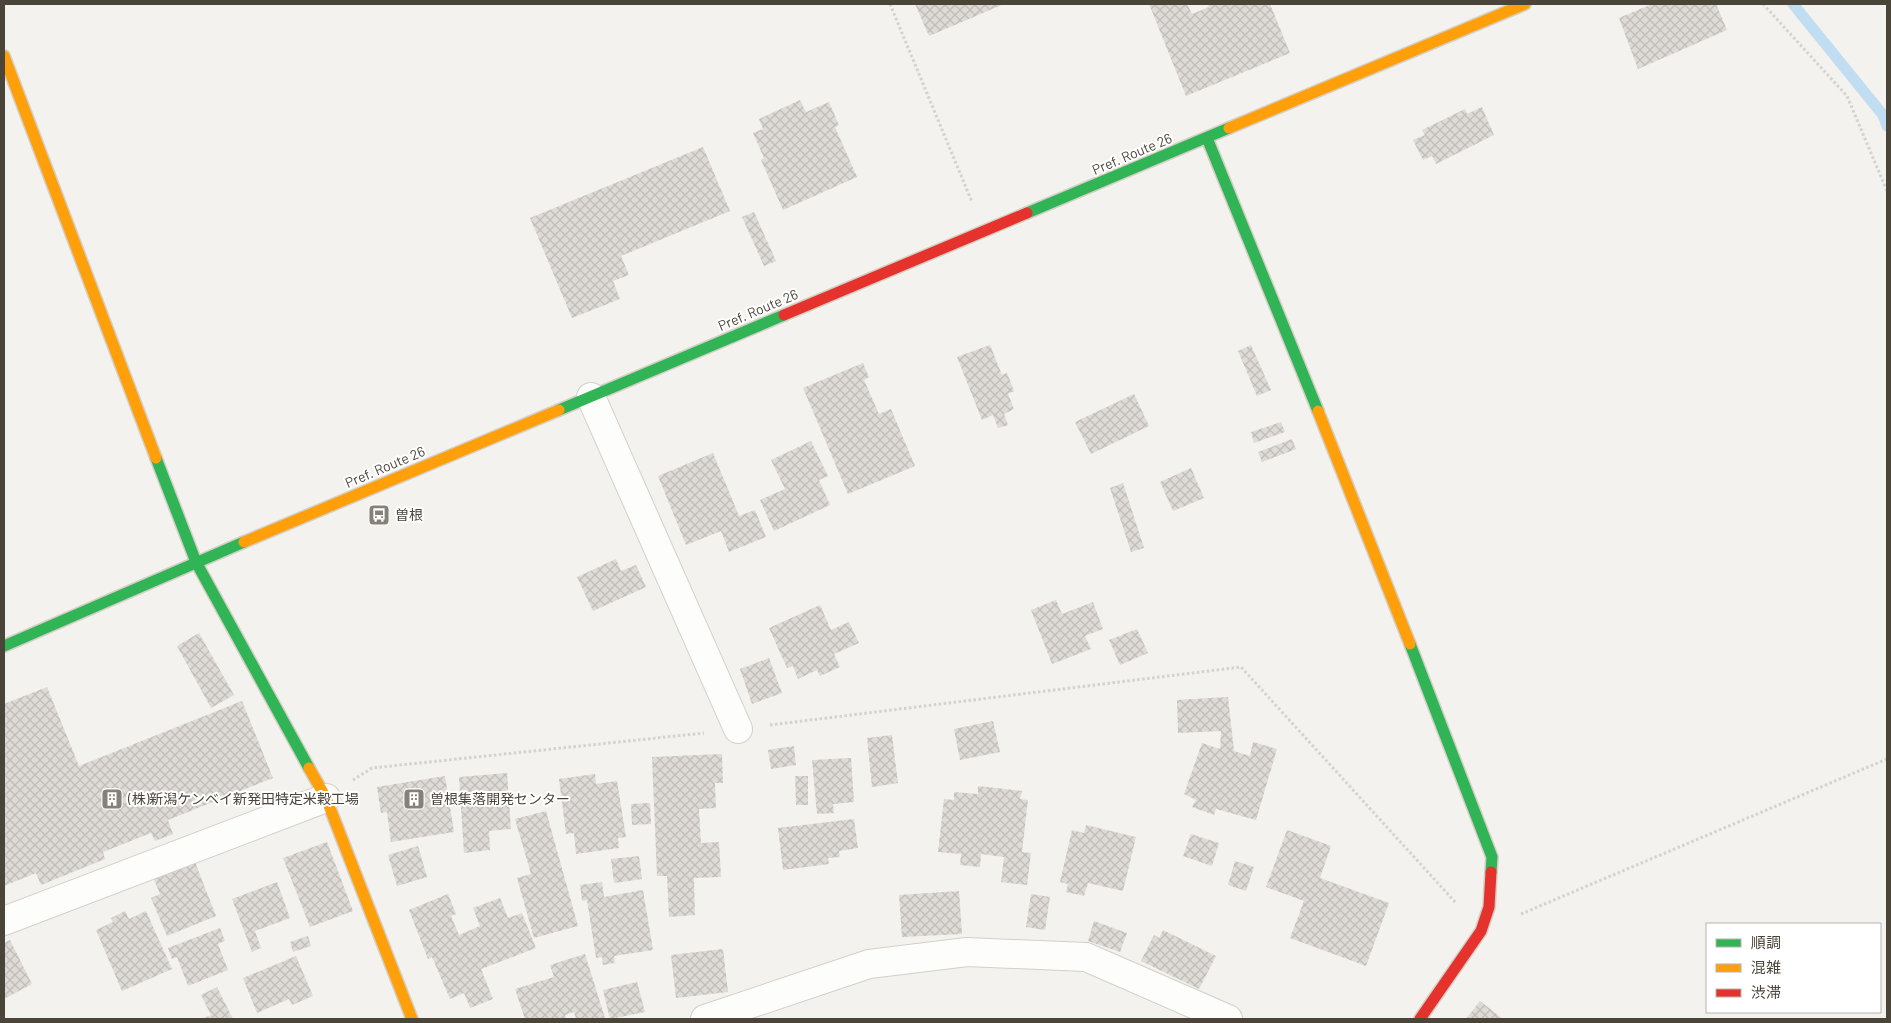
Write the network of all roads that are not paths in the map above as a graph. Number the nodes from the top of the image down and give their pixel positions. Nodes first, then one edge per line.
1 (1525, 4) edge
2 (4, 56) edge
3 (1207, 138) junction
4 (592, 397) junction
5 (196, 562) junction
6 (4, 646) edge
7 (738, 729) road end
8 (326, 798) junction
9 (4, 921) edge
10 (412, 1019) edge
11 (705, 1019) edge
12 (1228, 1019) edge
13 (1420, 1019) edge

1 - 3 street, Pref. Route 26
2 - 5 street
3 - 4 street, Pref. Route 26
3 - 13 street
4 - 5 street, Pref. Route 26
4 - 7 street
5 - 6 street, Pref. Route 26
5 - 8 street
8 - 9 street
8 - 10 street
11 - 12 street

